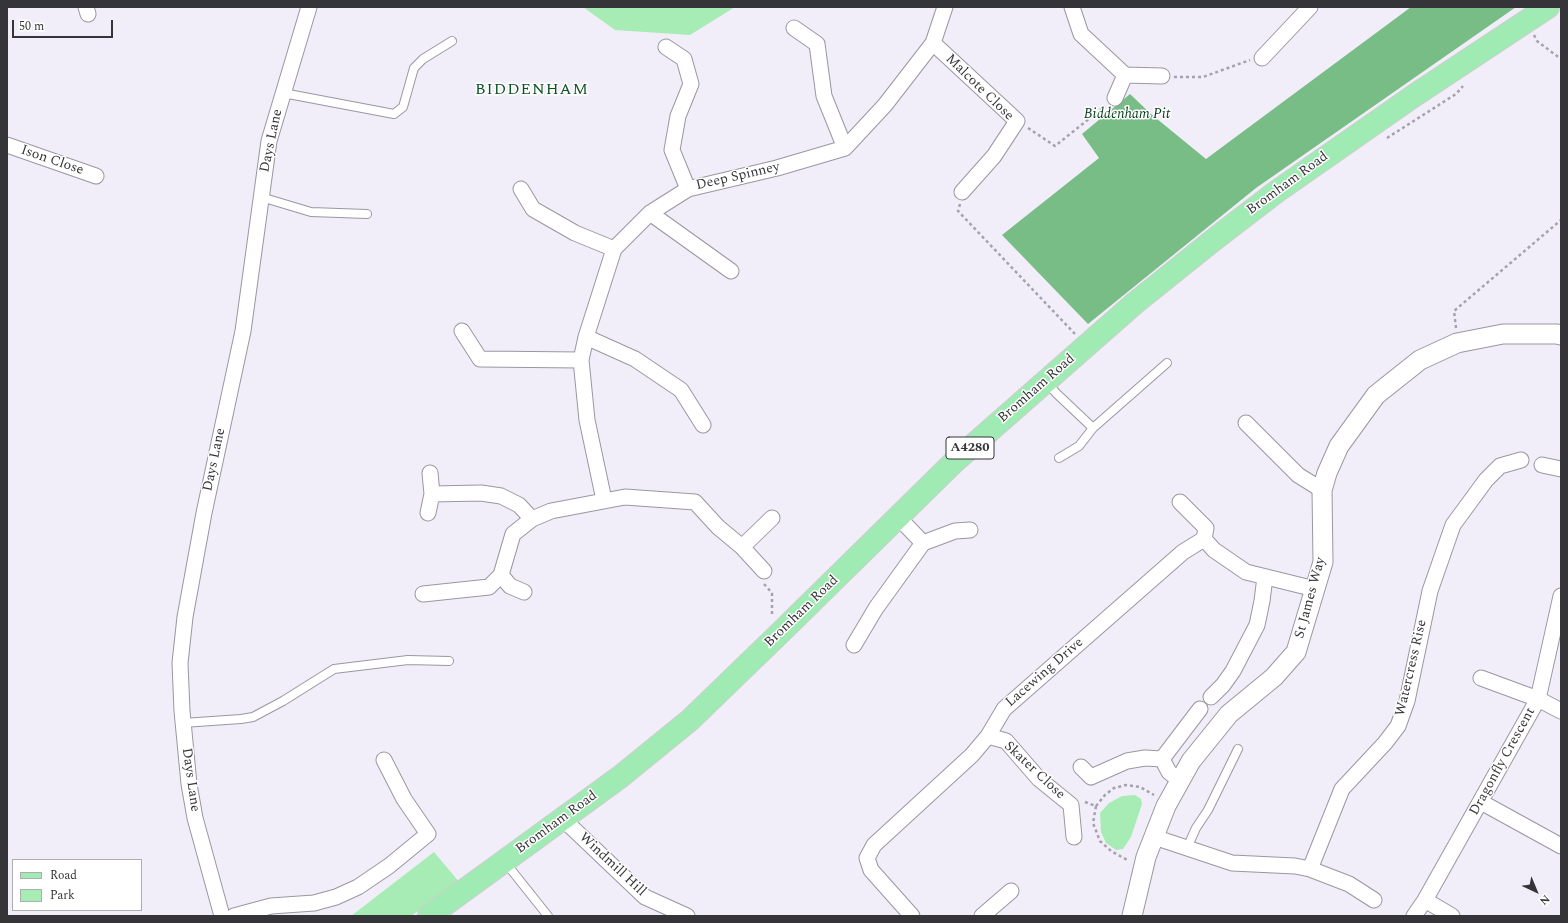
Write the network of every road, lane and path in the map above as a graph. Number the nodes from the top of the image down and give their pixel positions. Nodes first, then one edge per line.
1 (309, 7) edge
2 (945, 7) edge
3 (1072, 7) edge
4 (1310, 7) edge
5 (1548, 7) edge
6 (794, 28) dead end
7 (1532, 32) dead end
8 (452, 41) dead end
9 (933, 43) junction
10 (666, 47) dead end
11 (1262, 58) joint
12 (1561, 59) edge
13 (1125, 74) junction
14 (1162, 76) joint
15 (1465, 83) dead end
16 (283, 93) junction
17 (1115, 98) joint
18 (1016, 121) junction
19 (1385, 139) dead end
20 (7, 145) edge
21 (845, 148) junction
22 (96, 176) dead end
23 (688, 188) junction
24 (521, 190) dead end
25 (962, 192) joint
26 (261, 196) junction
27 (650, 213) junction
28 (367, 214) dead end
29 (1561, 220) edge
30 (614, 249) junction
31 (731, 270) dead end
32 (462, 331) dead end
33 (1561, 335) edge
34 (586, 337) junction
35 (1457, 343) junction
36 (1086, 346) junction
37 (581, 360) junction
38 (1167, 363) dead end
39 (1046, 381) junction
40 (1246, 422) dead end
41 (703, 425) dead end
42 (1093, 428) junction
43 (1059, 458) dead end
44 (1521, 460) dead end
45 (1542, 465) dead end
46 (1561, 470) edge
47 (430, 473) dead end
48 (1322, 490) junction
49 (432, 494) junction
50 (604, 500) junction
51 (1180, 502) dead end
52 (428, 513) dead end
53 (898, 517) junction
54 (772, 518) dead end
55 (532, 519) junction
56 (970, 530) dead end
57 (1204, 539) junction
58 (923, 543) junction
59 (742, 547) junction
60 (764, 571) joint
61 (501, 575) junction
62 (1265, 577) junction
63 (1315, 589) junction
64 (524, 592) dead end
65 (423, 594) dead end
66 (1561, 596) edge
67 (772, 621) dead end
68 (854, 645) dead end
69 (448, 661) dead end
70 (1481, 678) dead end
71 (1211, 697) dead end
72 (1538, 699) junction
73 (1200, 708) dead end
74 (1561, 711) edge
75 (183, 723) junction
76 (988, 736) junction
77 (1238, 749) dead end
78 (1162, 759) junction
79 (384, 760) dead end
80 (1081, 767) dead end
81 (1180, 781) junction
82 (1082, 801) dead end
83 (1152, 802) dead end
84 (1481, 802) junction
85 (1096, 806) junction
86 (563, 819) junction
87 (1074, 837) dead end
88 (1154, 837) junction
89 (1561, 846) edge
90 (1187, 848) junction
91 (1132, 854) dead end
92 (504, 862) junction
93 (1310, 869) junction
94 (1011, 891) dead end
95 (1374, 900) dead end
96 (1424, 900) junction
97 (222, 916) edge
98 (234, 916) edge
99 (429, 916) edge
100 (548, 916) edge
101 (687, 916) edge
102 (912, 916) edge
103 (982, 916) edge
104 (1132, 916) edge
105 (1414, 916) edge
106 (1452, 916) edge

1 - 16 street, Days Lane
2 - 9 street
3 - 13 street
4 - 11 street
5 - 36 main road, Bromham Road / A4280
6 - 21 street
7 - 12 path
8 - 16 lane
9 - 18 street, Malcote Close
9 - 21 street
10 - 23 street
11 - 14 path
13 - 14 street
13 - 17 street
15 - 19 path
16 - 26 street, Days Lane
17 - 18 path
18 - 25 street, Malcote Close
20 - 22 street, Ison Close
21 - 23 street, Deep Spinney
23 - 27 street, Deep Spinney
24 - 30 street
25 - 36 path
26 - 28 lane
26 - 75 street, Days Lane
27 - 30 street, Deep Spinney
27 - 31 street
29 - 35 path
30 - 34 street, Deep Spinney
32 - 37 street
33 - 35 street, St James Way
34 - 37 street, Deep Spinney
34 - 41 street
35 - 48 street, St James Way
36 - 39 main road, Bromham Road / A4280
37 - 50 street, Deep Spinney
38 - 42 lane
39 - 42 lane
39 - 53 main road, Bromham Road / A4280
40 - 48 street
42 - 43 lane
44 - 93 street, Watercress Rise
45 - 46 street
47 - 49 street
48 - 63 street, St James Way
49 - 52 street
49 - 55 street
50 - 55 street
50 - 59 street
51 - 57 street
53 - 58 street
53 - 86 main road, Bromham Road / A4280
54 - 59 street
55 - 61 street
56 - 58 street
57 - 62 street
57 - 76 street, Lacewing Drive
58 - 68 street
59 - 60 street
60 - 67 path
61 - 64 street
61 - 65 street
62 - 63 street
62 - 71 street
63 - 81 street, St James Way
66 - 72 street, Dragonfly Crescent
69 - 75 lane
70 - 72 street
72 - 74 street
72 - 84 street, Dragonfly Crescent
73 - 78 street
75 - 97 street, Days Lane
76 - 87 street, Skater Close
76 - 102 street, Lacewing Drive
77 - 90 lane
78 - 80 street
78 - 81 street
79 - 98 street
81 - 88 street, St James Way
82 - 85 path
83 - 85 path
84 - 89 street
84 - 96 street, Dragonfly Crescent
85 - 91 path
86 - 92 main road, Bromham Road / A4280
86 - 101 street, Windmill Hill
88 - 90 street
88 - 104 street, St James Way
90 - 93 street
92 - 99 main road, Bromham Road / A4280
92 - 100 lane
93 - 95 street
94 - 103 street
96 - 105 street, Dragonfly Crescent
96 - 106 street

